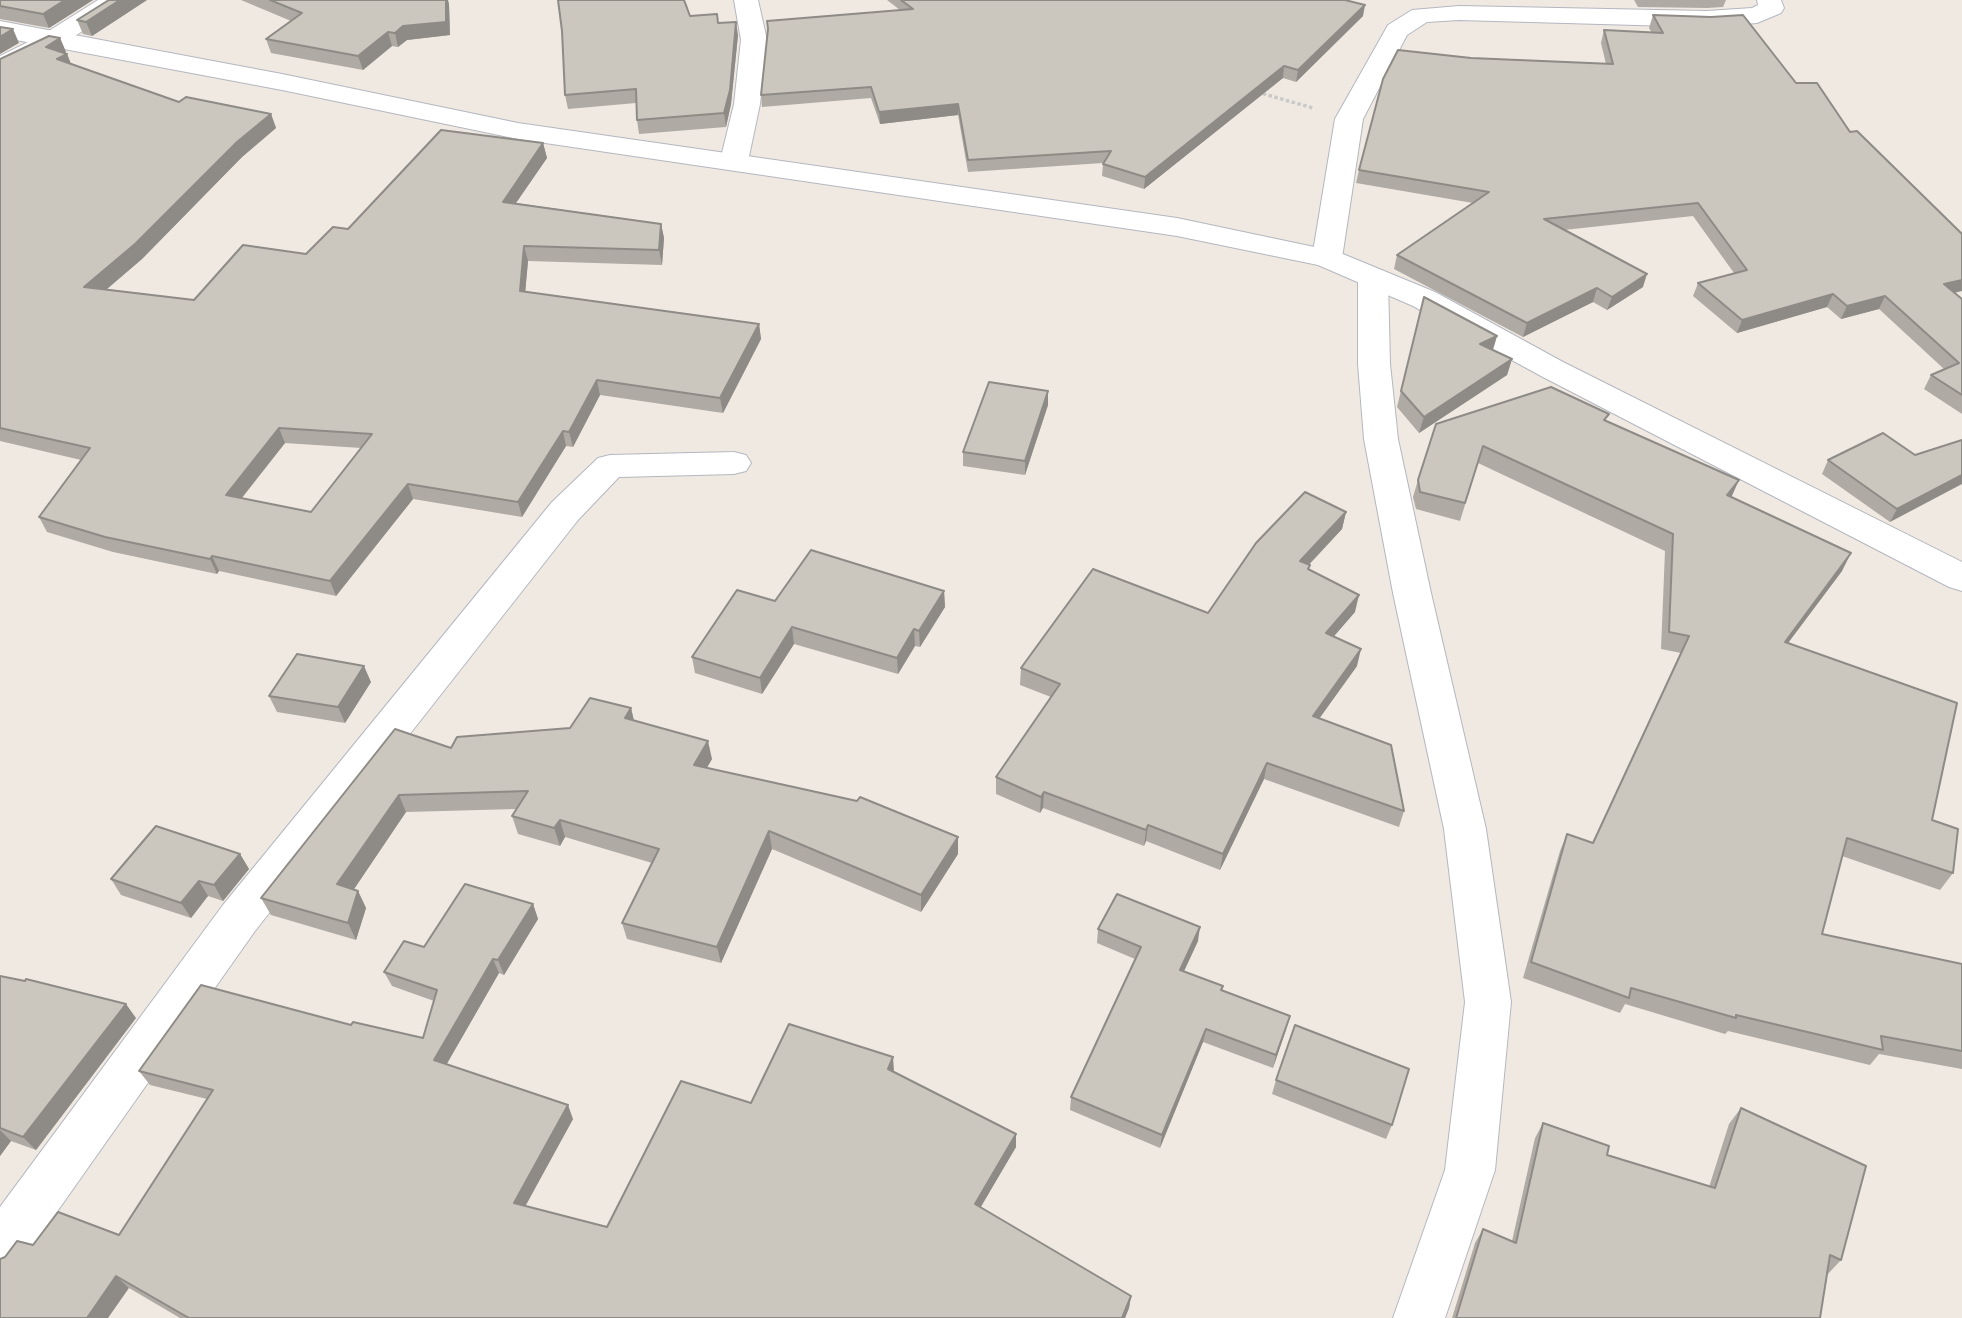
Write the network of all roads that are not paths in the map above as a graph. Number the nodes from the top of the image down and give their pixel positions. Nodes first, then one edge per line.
1 (115, 0) edge
2 (746, 0) edge
3 (1769, 0) edge
4 (0, 29) edge
5 (53, 39) junction
6 (0, 66) edge
7 (734, 161) junction
8 (1327, 258) junction
9 (1373, 279) junction
10 (734, 463) dead end
11 (1962, 578) edge
12 (0, 1249) edge
13 (1419, 1318) edge

1 - 5 street
2 - 7 street
3 - 8 street
4 - 5 street
5 - 6 street
5 - 7 street
7 - 8 street
8 - 9 street
9 - 11 street
9 - 13 street
10 - 12 street

